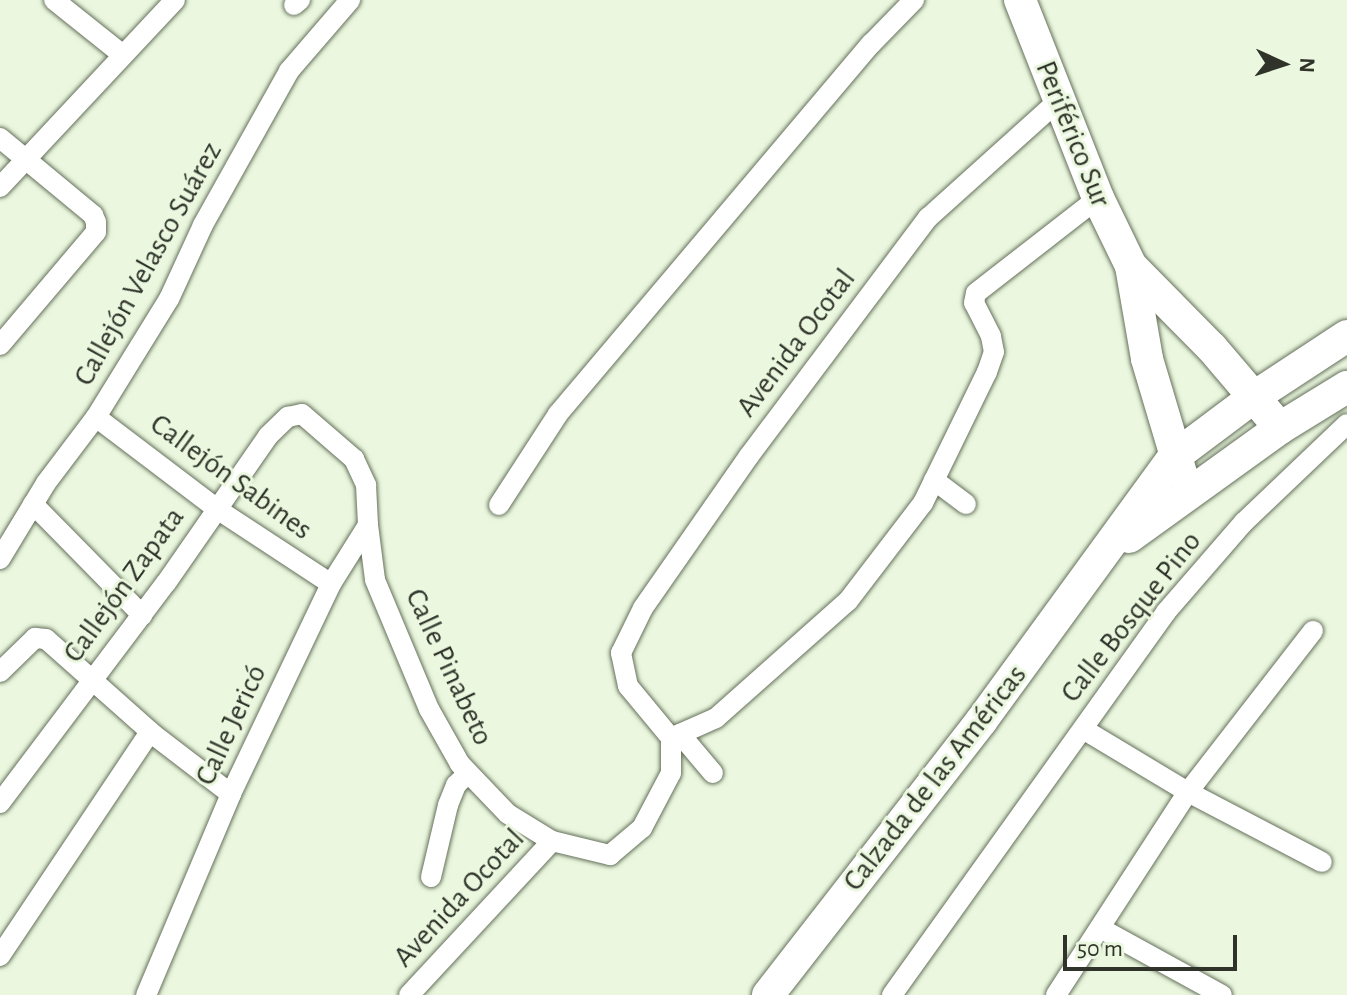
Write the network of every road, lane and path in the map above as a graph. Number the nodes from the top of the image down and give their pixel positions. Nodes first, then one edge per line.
1 (54, 0) edge
2 (175, 0) edge
3 (350, 0) edge
4 (914, 0) edge
5 (1020, 0) edge
6 (123, 55) junction
7 (1058, 101) junction
8 (0, 138) edge
9 (25, 158) junction
10 (0, 187) edge
11 (1098, 198) junction
12 (1131, 266) junction
13 (1347, 336) edge
14 (0, 345) edge
15 (1347, 387) edge
16 (1254, 397) junction
17 (96, 417) junction
18 (1347, 424) edge
19 (1280, 428) junction
20 (1174, 457) junction
21 (934, 480) junction
22 (1189, 490) junction
23 (33, 504) junction
24 (966, 504) dead end
25 (499, 505) dead end
26 (217, 509) junction
27 (368, 525) junction
28 (0, 559) edge
29 (1100, 559) junction
30 (331, 584) junction
31 (142, 615) junction
32 (1313, 631) dead end
33 (0, 672) edge
34 (92, 679) junction
35 (1083, 729) junction
36 (150, 732) junction
37 (676, 736) junction
38 (468, 773) junction
39 (713, 773) dead end
40 (1188, 792) junction
41 (231, 794) junction
42 (0, 803) edge
43 (552, 841) junction
44 (1322, 862) dead end
45 (431, 877) dead end
46 (1100, 928) junction
47 (0, 956) edge
48 (146, 995) edge
49 (409, 995) edge
50 (768, 995) edge
51 (892, 995) edge
52 (1056, 995) edge
53 (1222, 995) edge

1 - 6 street
2 - 6 street
3 - 17 street, Callejón Velasco Suárez
4 - 25 street
5 - 7 main road, Periférico Sur
6 - 9 street
7 - 11 main road, Periférico Sur
7 - 37 street, Avenida Ocotal
8 - 9 street
9 - 10 street
9 - 14 street
11 - 12 main road, Periférico Sur
11 - 21 street
12 - 16 main road, Periférico Sur
12 - 20 main road, Periférico Sur
13 - 16 main road, Calzada de las Américas
15 - 19 main road, Calzada de las Américas
16 - 19 main road, Periférico Sur
16 - 20 main road, Calzada de las Américas
17 - 23 street, Callejón Velasco Suárez
17 - 26 street, Callejón Sabines
18 - 35 street, Calle Bosque Pino
19 - 22 main road, Calzada de las Américas
20 - 22 main road, Periférico Sur
20 - 29 main road, Calzada de las Américas
21 - 24 street
21 - 37 street
22 - 29 main road, Calzada de las Américas
23 - 28 street, Callejón Velasco Suárez
23 - 31 street
26 - 27 street, Callejón Zapata
26 - 30 street, Callejón Sabines
26 - 31 street, Callejón Zapata
27 - 30 street, Calle Jericó
27 - 38 street, Calle Pinabeto
29 - 50 main road, Calzada de las Américas
30 - 41 street, Calle Jericó
31 - 34 street, Callejón Zapata
32 - 40 street
33 - 34 street
34 - 36 street
34 - 42 street, Callejón Zapata
35 - 40 street, Calle Bosque Pino
35 - 51 street
36 - 41 street
36 - 47 street
37 - 39 street
37 - 43 street, Calle Pinabeto
38 - 43 street, Calle Pinabeto
38 - 45 street
40 - 44 street, Calle Bosque Pino
40 - 46 street
41 - 48 street, Calle Jericó
43 - 49 street, Avenida Ocotal
46 - 52 street
46 - 53 street

